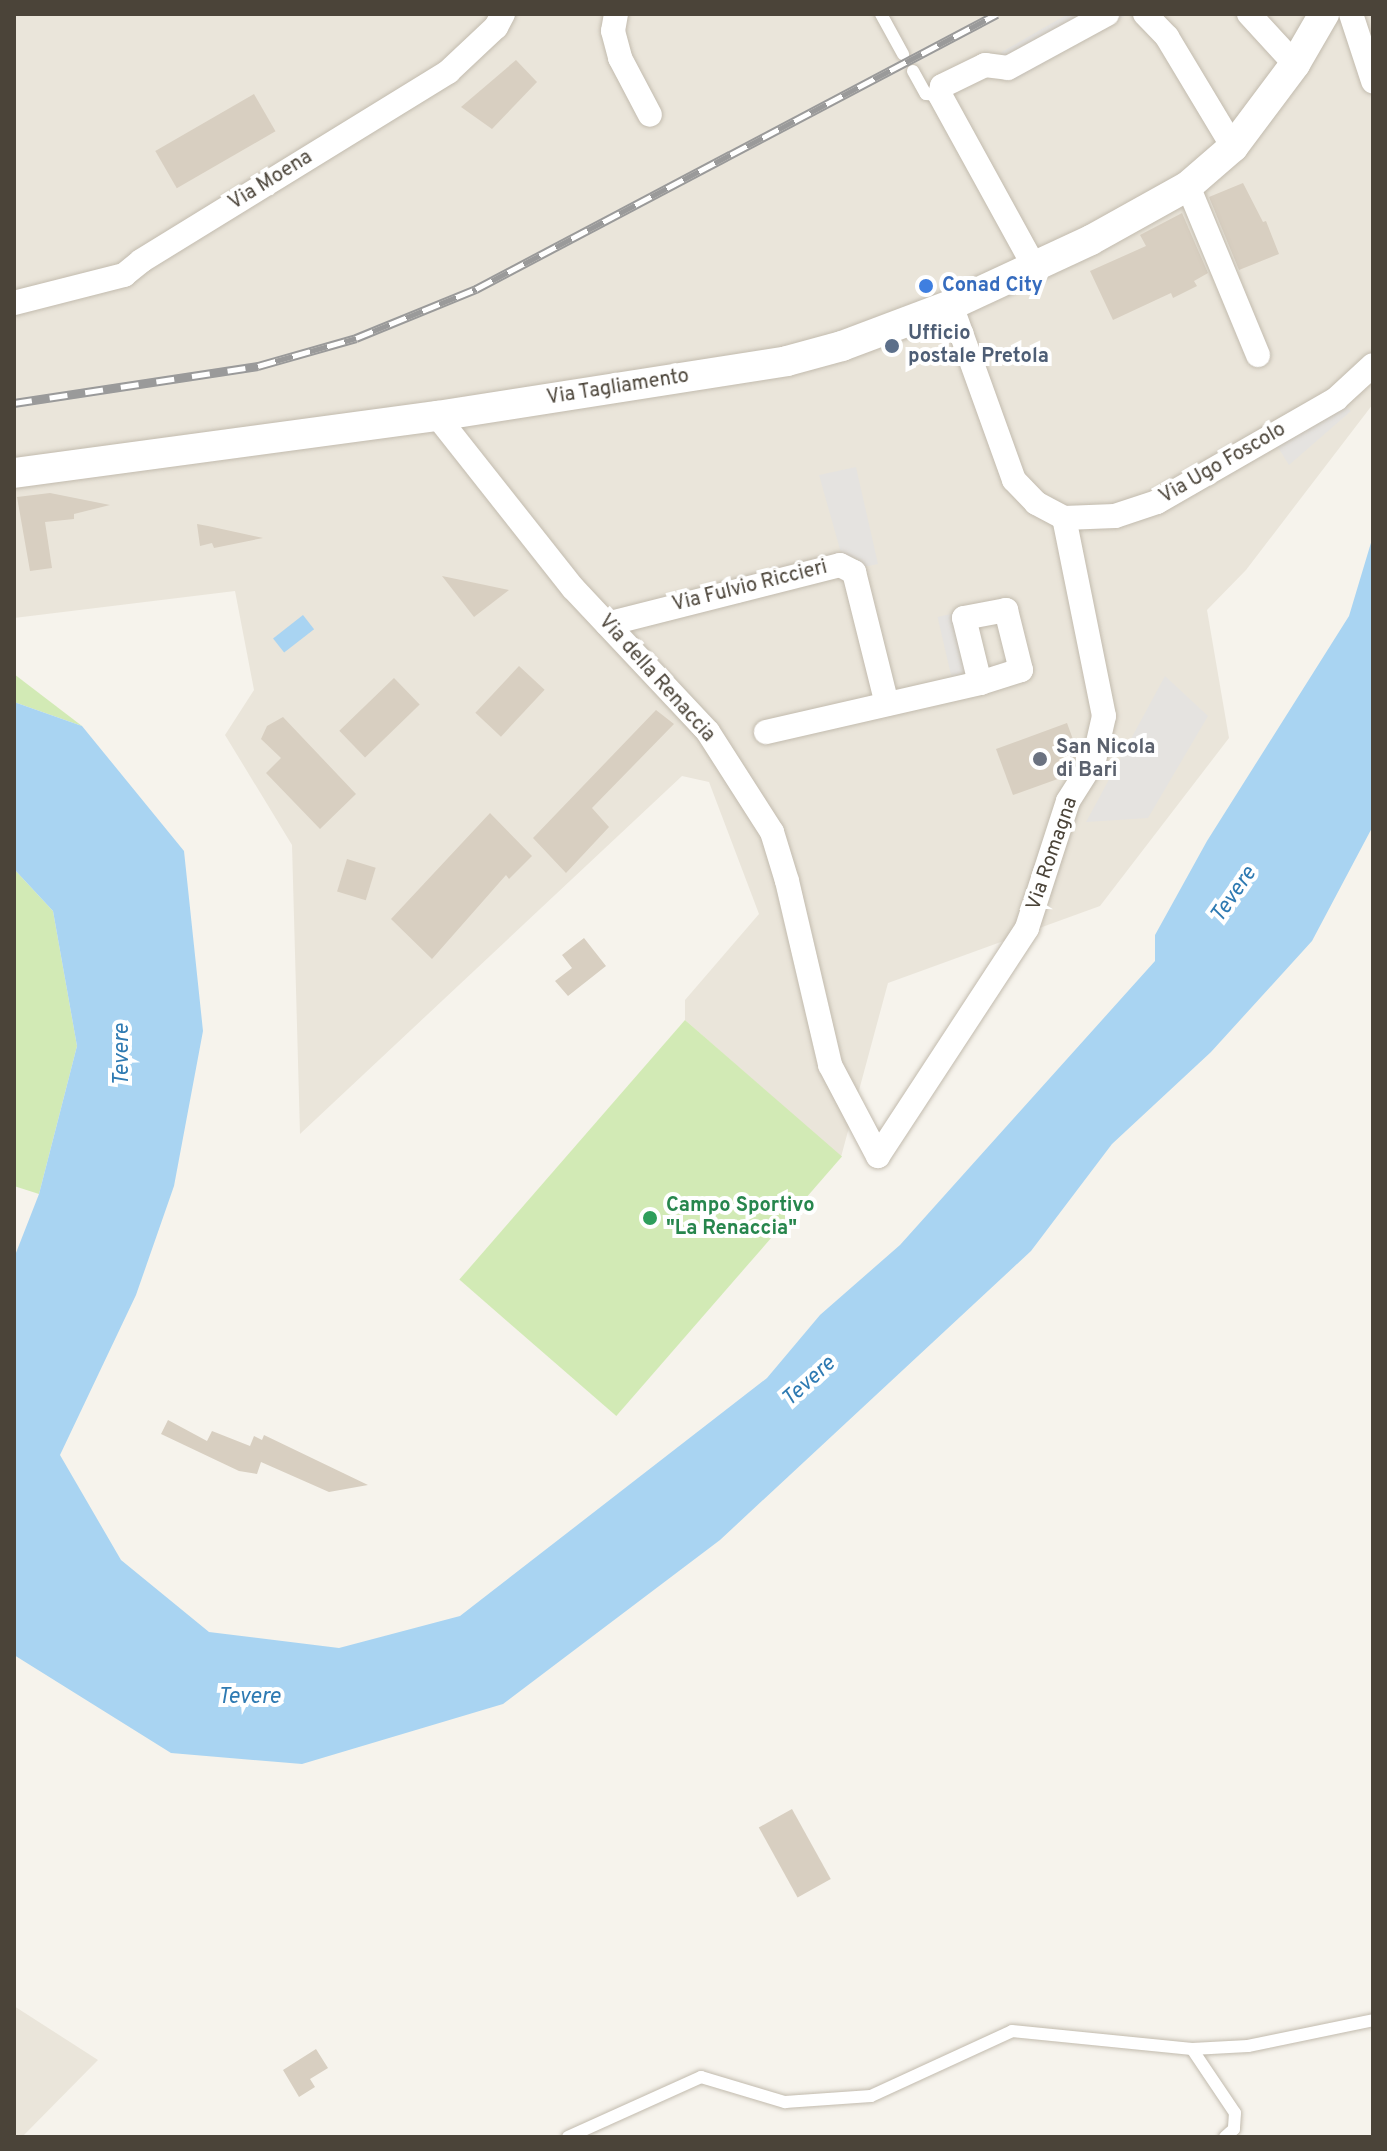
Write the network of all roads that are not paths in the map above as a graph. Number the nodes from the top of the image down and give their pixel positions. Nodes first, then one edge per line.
1 (503, 14) edge
2 (616, 14) edge
3 (881, 14) edge
4 (1107, 14) edge
5 (1145, 14) edge
6 (1249, 14) edge
7 (1324, 14) edge
8 (1351, 14) edge
9 (903, 54) dead end
10 (1295, 64) junction
11 (913, 71) dead end
12 (1373, 81) edge
13 (940, 95) junction
14 (650, 115) dead end
15 (1233, 147) junction
16 (1188, 186) junction
17 (1034, 266) junction
18 (14, 303) edge
19 (951, 305) junction
20 (1258, 355) dead end
21 (1373, 365) edge
22 (437, 416) junction
23 (14, 473) edge
24 (1064, 518) junction
25 (607, 624) junction
26 (980, 683) dead end
27 (887, 704) junction
28 (766, 732) dead end
29 (878, 1156) joint
30 (1373, 2020) edge
31 (1192, 2049) junction
32 (568, 2137) edge
33 (1225, 2137) edge

1 - 18 street, Via Moena
2 - 14 street
3 - 9 lane
4 - 13 street
5 - 15 street
6 - 10 street
7 - 10 street, Via Tagliamento
8 - 12 street
10 - 15 street, Via Tagliamento
11 - 13 lane
13 - 17 street
15 - 16 street, Via Tagliamento
16 - 17 street, Via Tagliamento
16 - 20 street
17 - 19 street, Via Tagliamento
19 - 22 street, Via Tagliamento
19 - 24 street
21 - 24 street, Via Ugo Foscolo
22 - 23 street, Via Tagliamento
22 - 25 street, Via della Renaccia
24 - 29 street, Via Romagna
25 - 27 street, Via Fulvio Riccieri
25 - 29 street, Via della Renaccia
26 - 27 street
27 - 28 street
30 - 31 lane
31 - 32 lane
31 - 33 lane

